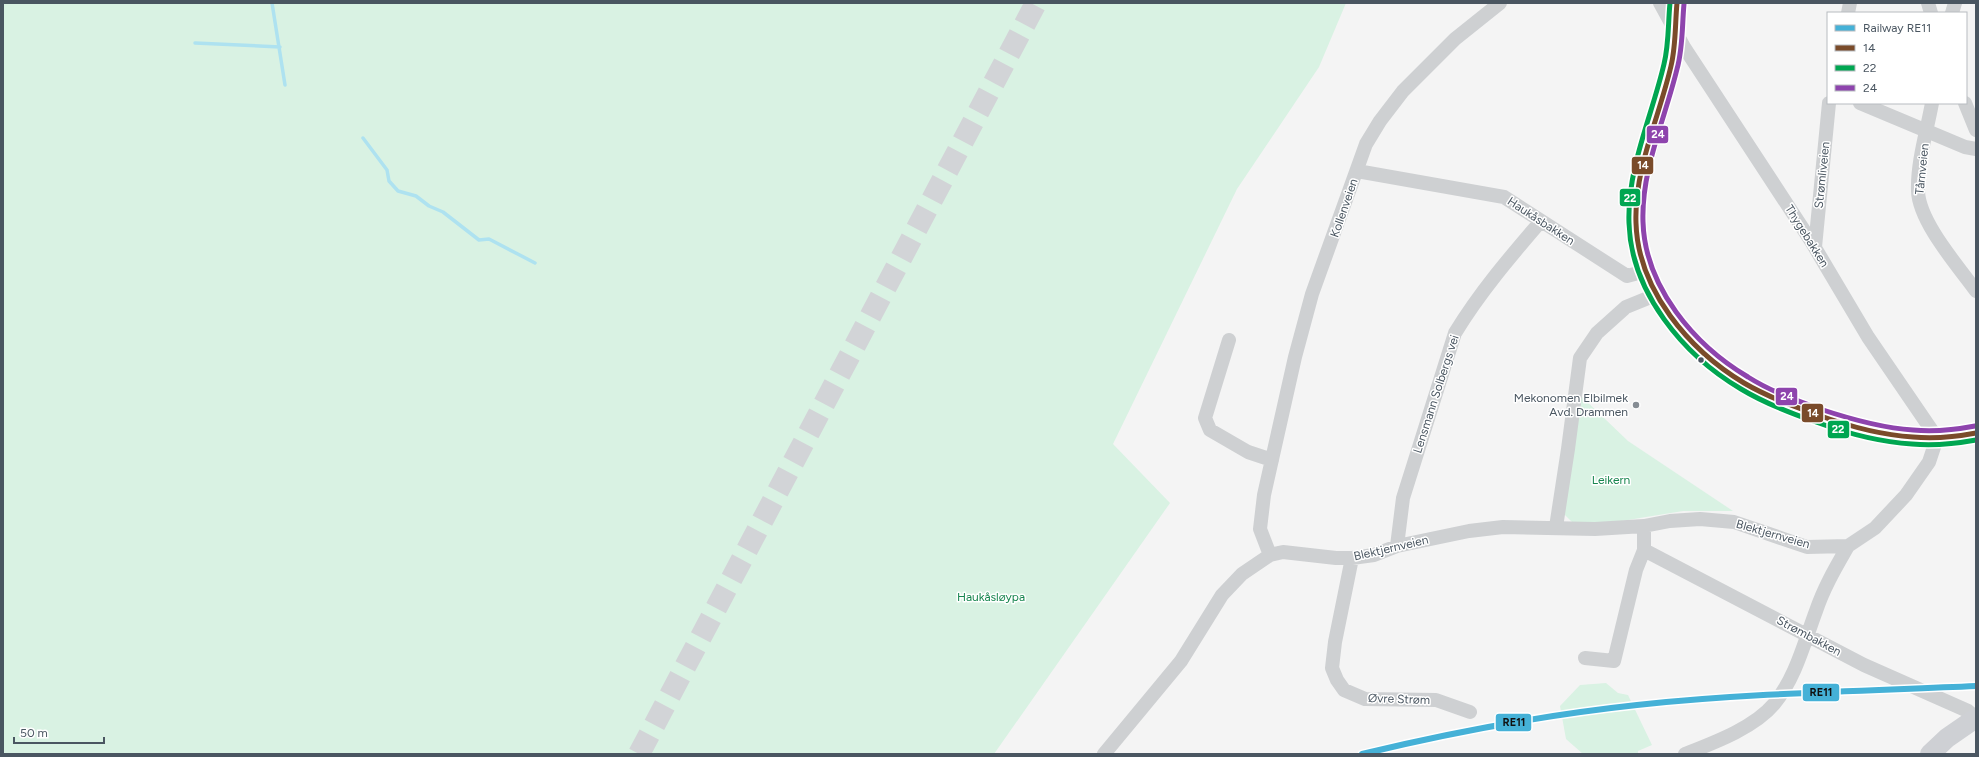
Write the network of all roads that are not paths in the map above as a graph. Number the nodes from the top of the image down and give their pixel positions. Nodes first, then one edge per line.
1 (1500, 3) edge
2 (1660, 3) edge
3 (1677, 3) edge
4 (1684, 41) junction
5 (1829, 104) edge
6 (1862, 104) edge
7 (1932, 104) edge
8 (1965, 104) edge
9 (1976, 130) edge
10 (1927, 131) junction
11 (1976, 149) edge
12 (1357, 171) junction
13 (1541, 221) junction
14 (1815, 247) junction
15 (1646, 271) junction
16 (1976, 291) edge
17 (1658, 294) junction
18 (1229, 340) dead end
19 (1976, 434) edge
20 (1937, 438) junction
21 (1272, 460) junction
22 (1644, 526) junction
23 (1556, 527) junction
24 (1397, 546) junction
25 (1848, 546) junction
26 (1644, 550) junction
27 (1270, 555) junction
28 (1352, 558) junction
29 (1808, 635) junction
30 (1585, 658) dead end
31 (1470, 712) dead end
32 (1976, 718) edge
33 (1104, 754) edge
34 (1685, 754) edge
35 (1930, 754) edge

1 - 12 street, Kollenveien
2 - 4 street, Thygebakken
3 - 4 main road
4 - 14 street, Thygebakken
4 - 15 main road
5 - 14 street, Strømliveien
6 - 10 street
7 - 10 street, Tårnveien
8 - 9 street
10 - 11 street
10 - 16 street, Tårnveien
12 - 13 street, Haukåsbakken
12 - 21 street, Kollenveien
13 - 15 street, Haukåsbakken
13 - 24 street, Lensmann Solbergs vei
14 - 20 street, Thygebakken
15 - 17 main road
17 - 20 main road
17 - 23 street
18 - 21 street
19 - 20 main road
20 - 25 street
21 - 27 street, Kollenveien
22 - 23 street, Blektjernveien
22 - 25 street, Blektjernveien
22 - 26 street
23 - 24 street, Blektjernveien
24 - 28 street, Blektjernveien
25 - 29 street
26 - 29 street, Strømbakken
26 - 30 street
27 - 28 street, Blektjernveien
27 - 33 street, Blektjernveien
28 - 31 street, Øvre Strøm
29 - 32 street, Strømbakken
29 - 34 street
32 - 35 main road

